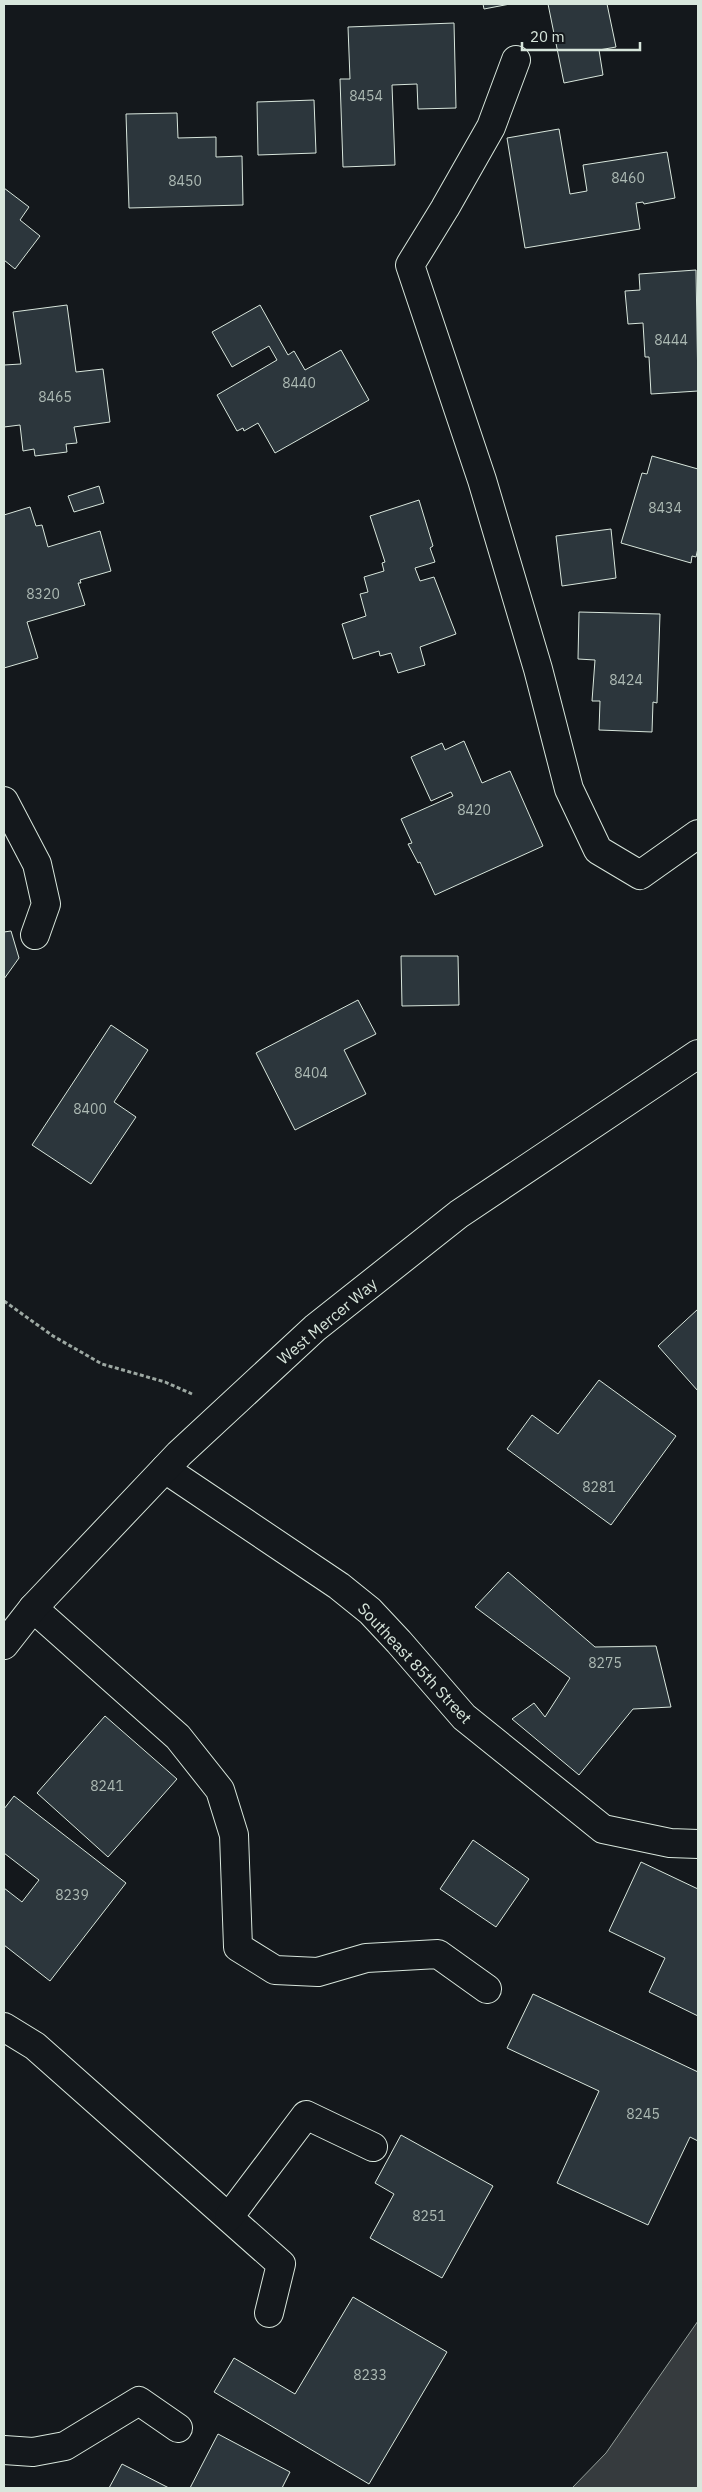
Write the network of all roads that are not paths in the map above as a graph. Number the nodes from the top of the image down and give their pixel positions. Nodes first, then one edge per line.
1 (516, 60) dead end
2 (4, 801) edge
3 (698, 834) edge
4 (35, 935) dead end
5 (698, 1054) edge
6 (165, 1469) junction
7 (33, 1608) junction
8 (4, 1645) edge
9 (698, 1844) edge
10 (487, 1989) dead end
11 (4, 2027) edge
12 (372, 2146) dead end
13 (229, 2217) junction
14 (269, 2313) dead end
15 (178, 2428) dead end
16 (4, 2450) edge

1 - 3 street
2 - 4 street
5 - 6 street, West Mercer Way
6 - 7 street, West Mercer Way
6 - 9 street, Southeast 85th Street
7 - 8 street, West Mercer Way
7 - 10 street
11 - 13 street
12 - 13 street
13 - 14 street
15 - 16 street

